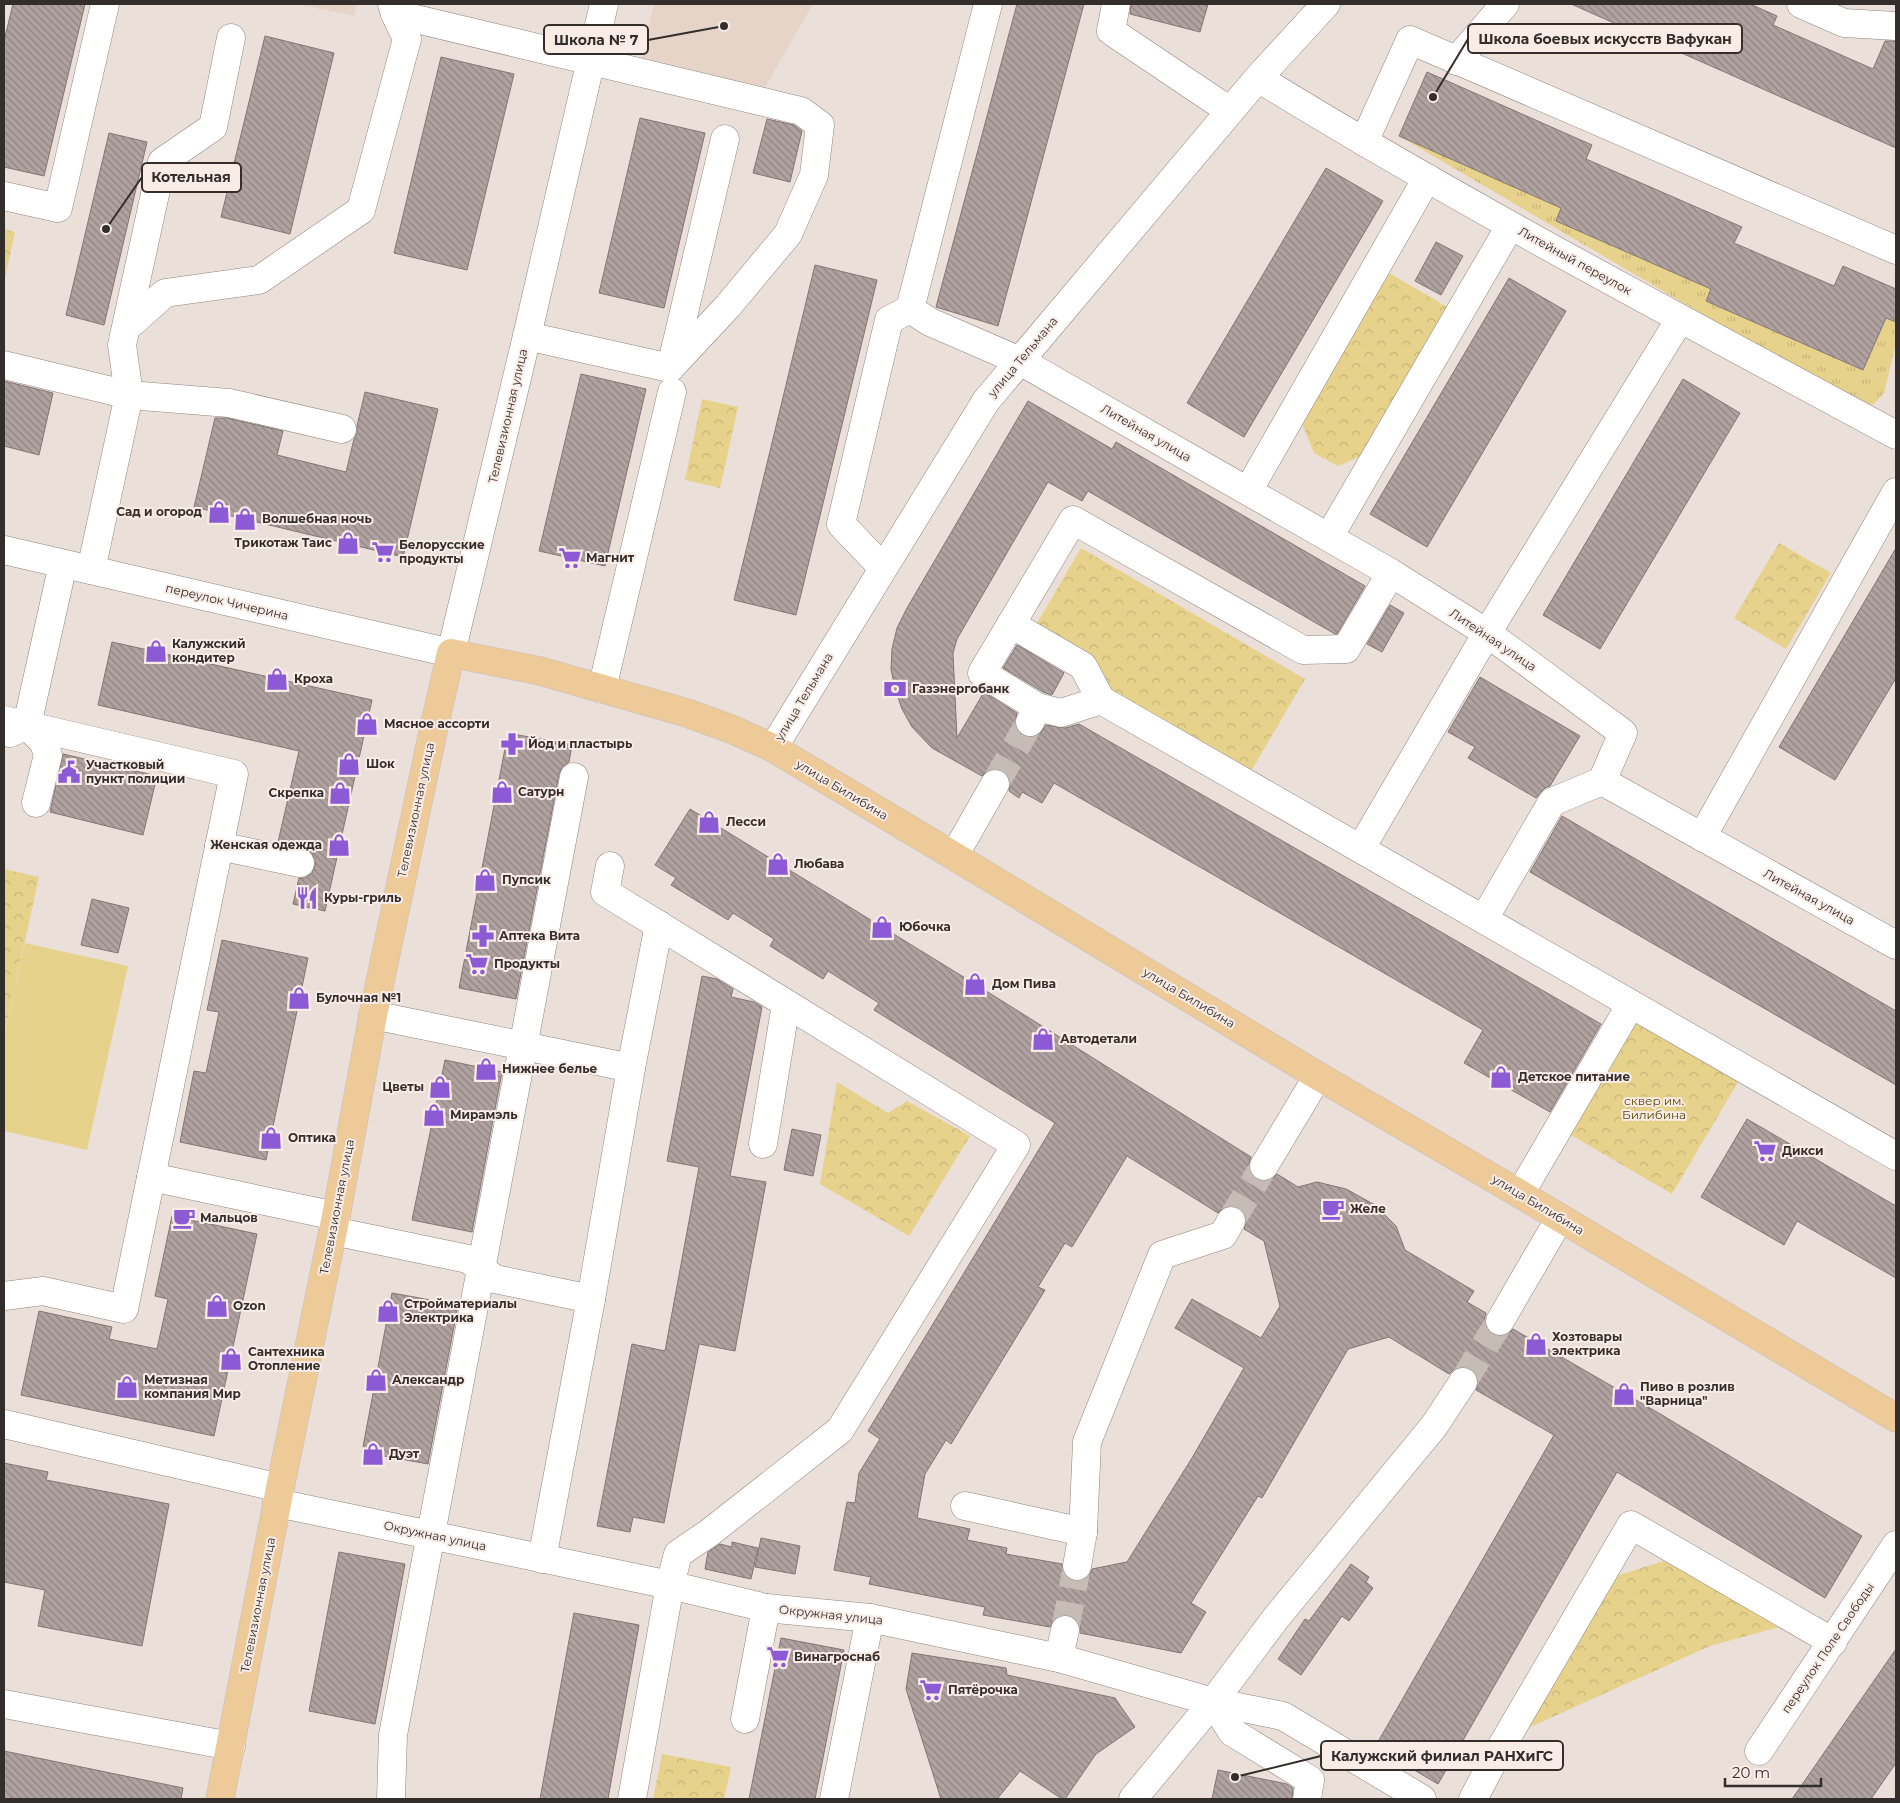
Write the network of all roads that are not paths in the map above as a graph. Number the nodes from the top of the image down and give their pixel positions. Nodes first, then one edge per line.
1 (105, 4) edge
2 (604, 4) edge
3 (988, 4) edge
4 (1116, 4) edge
5 (1326, 4) edge
6 (1506, 4) edge
7 (1801, 4) edge
8 (394, 9) edge
9 (1896, 26) edge
10 (231, 38) dead end
11 (1456, 60) junction
12 (591, 61) junction
13 (1258, 78) junction
14 (1230, 111) junction
15 (725, 139) dead end
16 (1364, 142) junction
17 (1427, 178) junction
18 (4, 196) edge
19 (1510, 226) junction
20 (1896, 250) edge
21 (910, 310) junction
22 (1680, 318) junction
23 (127, 325) junction
24 (527, 336) junction
25 (1020, 361) junction
26 (4, 365) edge
27 (671, 380) junction
28 (129, 395) junction
29 (342, 428) dead end
30 (1896, 435) edge
31 (1248, 491) junction
32 (1896, 492) edge
33 (1329, 537) junction
34 (4, 550) edge
35 (64, 564) junction
36 (882, 568) junction
37 (91, 570) junction
38 (1391, 572) junction
39 (1011, 624) junction
40 (1487, 633) junction
41 (451, 653) junction
42 (602, 689) junction
43 (1101, 700) junction
44 (12, 727) edge
45 (772, 748) junction
46 (574, 777) dead end
47 (1602, 781) junction
48 (995, 784) tunnel mouth
49 (36, 803) dead end
50 (1702, 837) junction
51 (219, 846) junction
52 (1361, 848) junction
53 (954, 856) junction
54 (300, 863) dead end
55 (610, 866) dead end
56 (1484, 919) junction
57 (659, 925) junction
58 (1896, 945) edge
59 (786, 1004) junction
60 (1631, 1004) junction
61 (373, 1014) junction
62 (523, 1046) junction
63 (631, 1068) junction
64 (1318, 1076) junction
65 (764, 1144) dead end
66 (1896, 1156) edge
67 (1264, 1166) tunnel mouth
68 (151, 1177) junction
69 (1520, 1194) junction
70 (1560, 1218) junction
71 (1231, 1222) tunnel mouth
72 (334, 1223) junction
73 (481, 1268) junction
74 (4, 1296) edge
75 (590, 1299) junction
76 (1500, 1321) tunnel mouth
77 (1463, 1382) tunnel mouth
78 (1896, 1418) edge
79 (4, 1424) edge
80 (278, 1496) junction
81 (965, 1506) dead end
82 (1083, 1532) junction
83 (431, 1535) junction
84 (1896, 1545) edge
85 (542, 1559) junction
86 (1077, 1566) tunnel mouth
87 (670, 1585) junction
88 (766, 1608) junction
89 (870, 1618) junction
90 (1065, 1630) tunnel mouth
91 (1833, 1642) junction
92 (1059, 1658) junction
93 (1213, 1702) junction
94 (4, 1704) edge
95 (745, 1719) dead end
96 (230, 1746) junction
97 (1759, 1751) dead end
98 (220, 1799) edge
99 (391, 1799) edge
100 (632, 1799) edge
101 (834, 1799) edge
102 (1133, 1799) edge
103 (1307, 1799) edge
104 (1422, 1799) edge
105 (1473, 1799) edge

1 - 18 street
2 - 12 street, Телевизионная улица
3 - 21 street
4 - 14 street
5 - 13 street, улица Тельмана
6 - 11 street
7 - 9 street
8 - 12 street
8 - 23 street
10 - 23 street
11 - 16 street
11 - 20 street
12 - 24 street, Телевизионная улица
12 - 27 street
13 - 14 street, улица Тельмана
13 - 16 street, Литейный переулок
14 - 25 street, улица Тельмана
15 - 27 street
16 - 17 street, Литейный переулок
17 - 19 street, Литейный переулок
17 - 31 street
19 - 22 street, Литейный переулок
19 - 33 street
21 - 25 street, Литейная улица
21 - 36 street
22 - 30 street, Литейный переулок
22 - 40 street
23 - 28 street
24 - 27 street
24 - 41 street, Телевизионная улица
25 - 31 street, Литейная улица
25 - 36 street, улица Тельмана
26 - 28 street
27 - 42 street
28 - 29 street
28 - 37 street
31 - 33 street, Литейная улица
32 - 50 street
33 - 38 street, Литейная улица
34 - 35 street, переулок Чичерина
35 - 37 street, переулок Чичерина
35 - 44 street
36 - 45 street, улица Тельмана
37 - 41 street, переулок Чичерина
38 - 39 street
38 - 40 street, Литейная улица
39 - 43 street
39 - 43 street
40 - 47 street, Литейная улица
40 - 52 street
41 - 42 main road, улица Билибина
41 - 61 main road, Телевизионная улица
42 - 45 main road, улица Билибина
43 - 52 street
44 - 49 street
44 - 51 street
45 - 53 main road, улица Билибина
46 - 62 street
47 - 50 street, Литейная улица
47 - 56 street
48 - 53 street
50 - 58 street, Литейная улица
51 - 54 street
51 - 68 street
52 - 56 street
53 - 64 main road, улица Билибина
55 - 57 street
56 - 60 street
57 - 59 street
57 - 63 street
59 - 65 street
59 - 87 street
60 - 66 street
60 - 69 street
61 - 62 street
61 - 72 main road, Телевизионная улица
62 - 63 street
62 - 73 street
63 - 75 street
64 - 67 street
64 - 69 main road, улица Билибина
68 - 72 street
68 - 74 street
69 - 70 main road, улица Билибина
70 - 76 street
70 - 78 main road, улица Билибина
71 - 82 street
72 - 73 street
72 - 80 main road, Телевизионная улица
73 - 75 street
73 - 83 street
75 - 85 street
77 - 93 street
79 - 80 street, Окружная улица
80 - 83 street, Окружная улица
80 - 96 main road, Телевизионная улица
81 - 82 street
82 - 86 street
83 - 85 street, Окружная улица
83 - 99 street
84 - 91 street, переулок Поле Свободы
85 - 87 street, Окружная улица
87 - 88 street, Окружная улица
87 - 100 street
88 - 89 street, Окружная улица
88 - 95 street
89 - 92 street, Окружная улица
89 - 101 street
90 - 92 street
91 - 97 street, переулок Поле Свободы
91 - 105 street
92 - 93 street, Окружная улица
93 - 102 street
93 - 103 street
93 - 104 street, Окружная улица
94 - 96 street
96 - 98 main road, Телевизионная улица

